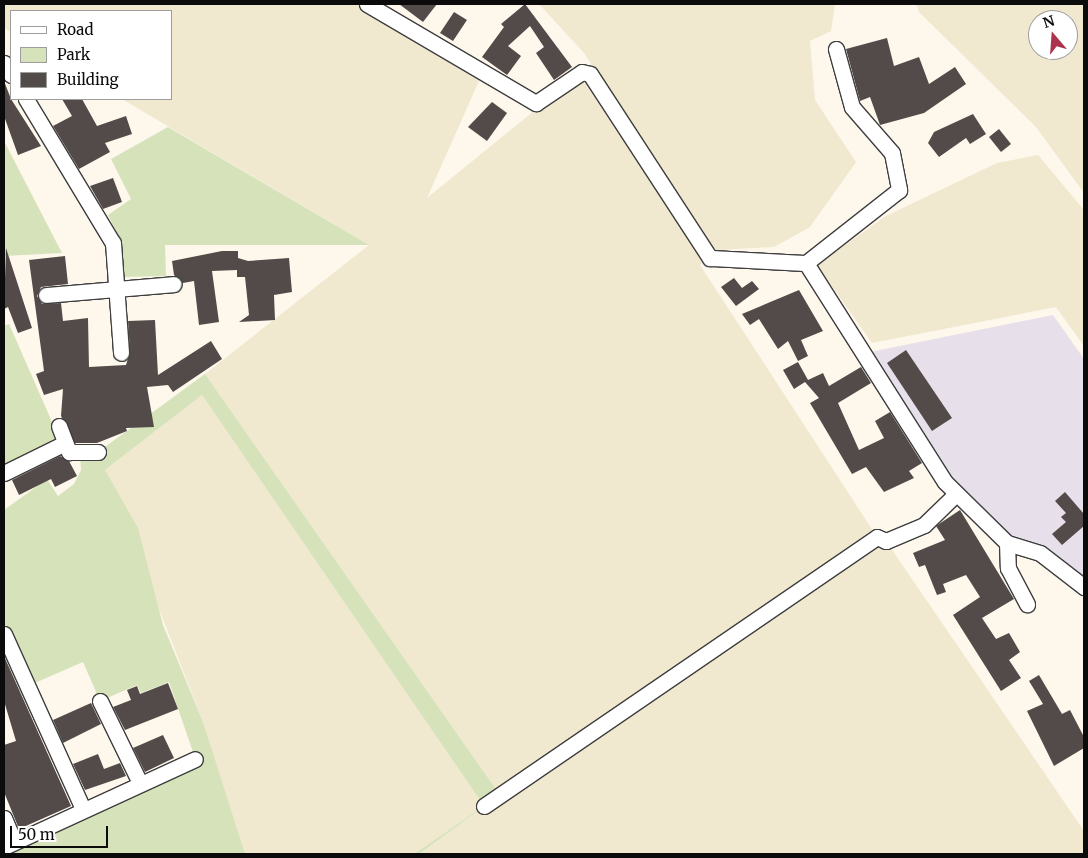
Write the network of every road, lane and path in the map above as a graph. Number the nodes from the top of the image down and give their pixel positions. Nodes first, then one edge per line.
1 (367, 4) edge
2 (836, 49) dead end
3 (27, 100) edge
4 (806, 263) junction
5 (174, 284) dead end
6 (116, 288) junction
7 (46, 295) dead end
8 (121, 353) dead end
9 (60, 426) dead end
10 (65, 443) junction
11 (98, 452) dead end
12 (4, 473) edge
13 (956, 494) junction
14 (1006, 543) junction
15 (1084, 587) edge
16 (1027, 604) dead end
17 (4, 634) edge
18 (100, 701) dead end
19 (195, 759) dead end
20 (140, 783) junction
21 (484, 806) dead end
22 (84, 809) junction
23 (4, 818) edge
24 (9, 844) edge

1 - 4 street
2 - 4 street
3 - 6 street
4 - 13 street
5 - 6 street
6 - 7 street
6 - 8 street
9 - 10 street
10 - 11 street
10 - 12 street
13 - 14 street
13 - 21 street
14 - 15 street
14 - 16 street
17 - 22 street
18 - 20 street
19 - 20 street
20 - 22 street
22 - 24 street
23 - 24 street

